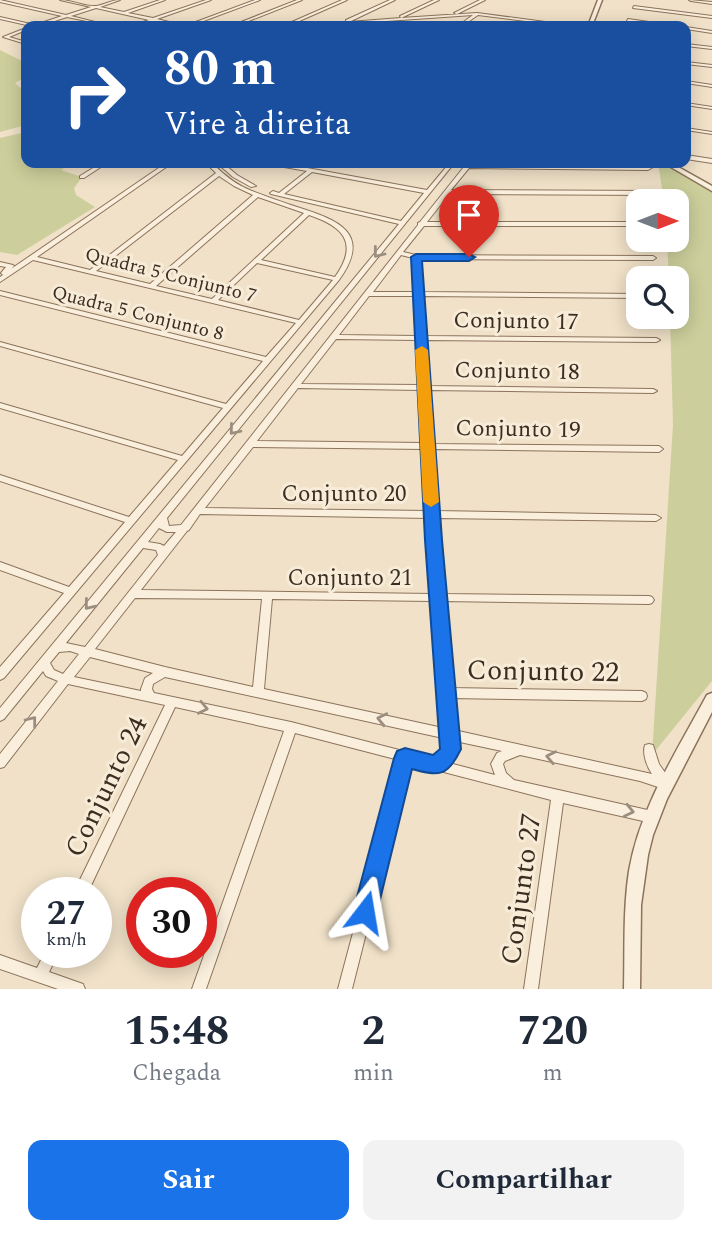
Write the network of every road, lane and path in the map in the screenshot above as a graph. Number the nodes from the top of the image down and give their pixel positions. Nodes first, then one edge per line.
1 (26, 0) edge
2 (62, 0) edge
3 (118, 0) edge
4 (163, 0) edge
5 (209, 0) edge
6 (250, 0) edge
7 (258, 0) edge
8 (300, 0) edge
9 (345, 0) edge
10 (393, 0) edge
11 (437, 0) edge
12 (483, 0) edge
13 (600, 0) edge
14 (691, 0) edge
15 (0, 1) edge
16 (70, 1) edge
17 (712, 3) edge
18 (12, 4) junction
19 (96, 7) junction
20 (635, 7) dead end
21 (0, 8) edge
22 (123, 13) junction
23 (456, 13) dead end
24 (477, 14) junction
25 (67, 16) junction
26 (401, 17) dead end
27 (712, 17) edge
28 (0, 19) edge
29 (152, 20) junction
30 (628, 20) dead end
31 (52, 21) edge
32 (88, 21) edge
33 (149, 21) edge
34 (157, 21) edge
35 (195, 21) edge
36 (201, 21) edge
37 (246, 21) edge
38 (296, 21) edge
39 (345, 21) dead end
40 (382, 21) edge
41 (467, 21) edge
42 (533, 21) edge
43 (592, 21) edge
44 (635, 21) edge
45 (21, 23) edge
46 (691, 29) edge
47 (21, 30) edge
48 (712, 32) edge
49 (21, 42) edge
50 (691, 46) edge
51 (712, 48) edge
52 (691, 63) edge
53 (712, 66) edge
54 (691, 83) edge
55 (712, 86) edge
56 (691, 105) edge
57 (712, 108) edge
58 (691, 130) edge
59 (712, 133) edge
60 (691, 158) edge
61 (712, 161) edge
62 (96, 168) edge
63 (162, 168) edge
64 (213, 168) edge
65 (227, 168) edge
66 (300, 168) edge
67 (448, 168) edge
68 (465, 168) edge
69 (676, 168) edge
70 (311, 170) junction
71 (218, 174) junction
72 (442, 175) junction
73 (82, 177) dead end
74 (457, 178) junction
75 (712, 189) edge
76 (427, 192) junction
77 (446, 192) junction
78 (626, 193) edge
79 (258, 194) junction
80 (279, 195) junction
81 (308, 212) junction
82 (626, 224) edge
83 (400, 225) junction
84 (417, 228) junction
85 (398, 253) junction
86 (416, 257) junction
87 (34, 258) junction
88 (653, 258) dead end
89 (255, 261) junction
90 (0, 264) edge
91 (92, 271) junction
92 (0, 278) edge
93 (337, 279) junction
94 (152, 286) junction
95 (0, 294) edge
96 (369, 294) junction
97 (420, 294) junction
98 (626, 296) edge
99 (214, 301) junction
100 (334, 308) junction
101 (352, 314) junction
102 (300, 322) junction
103 (321, 323) junction
104 (335, 334) junction
105 (421, 338) junction
106 (656, 340) dead end
107 (0, 344) edge
108 (268, 360) junction
109 (296, 386) junction
110 (268, 387) junction
111 (424, 388) junction
112 (653, 391) dead end
113 (287, 397) junction
114 (0, 405) edge
115 (228, 407) junction
116 (249, 412) junction
117 (269, 418) junction
118 (250, 444) junction
119 (427, 446) junction
120 (659, 449) dead end
121 (184, 459) junction
122 (0, 478) edge
123 (200, 511) junction
124 (431, 512) junction
125 (162, 516) junction
126 (656, 518) dead end
127 (131, 521) junction
128 (186, 528) junction
129 (140, 544) junction
130 (163, 557) junction
131 (0, 566) edge
132 (71, 592) junction
133 (134, 594) junction
134 (437, 595) junction
135 (267, 597) junction
136 (649, 600) dead end
137 (55, 648) junction
138 (85, 652) junction
139 (44, 661) junction
140 (166, 672) junction
141 (0, 675) edge
142 (64, 679) junction
143 (258, 690) junction
144 (444, 693) junction
145 (150, 696) junction
146 (642, 696) dead end
147 (712, 699) edge
148 (173, 701) junction
149 (0, 716) edge
150 (291, 727) junction
151 (448, 735) junction
152 (649, 749) dead end
153 (517, 750) junction
154 (405, 758) junction
155 (0, 762) edge
156 (434, 765) junction
157 (667, 784) junction
158 (510, 785) junction
159 (558, 795) junction
160 (652, 817) junction
161 (88, 877) edge
162 (0, 962) edge
163 (44, 968) edge
164 (40, 976) junction
165 (634, 988) edge
166 (78, 989) edge
167 (199, 989) edge
168 (345, 989) edge
169 (531, 989) edge

1 - 18 street
2 - 16 street
3 - 19 street
4 - 22 street
5 - 29 street
6 - 35 street
7 - 36 street
8 - 37 street
9 - 38 street
10 - 39 street
11 - 26 street
12 - 23 street
13 - 43 street
14 - 17 street
15 - 18 street
16 - 19 street
18 - 21 street
18 - 25 street
19 - 22 street
19 - 25 street
20 - 27 street
22 - 29 street
24 - 40 street
24 - 41 street
24 - 42 street
25 - 31 street
25 - 32 street
28 - 45 street
29 - 33 street
29 - 34 street
30 - 44 street
46 - 48 street
47 - 49 street
50 - 51 street
52 - 53 street
54 - 55 street
56 - 57 street
58 - 59 street
60 - 61 street
62 - 73 street
63 - 87 street
64 - 71 street
65 - 80 street
66 - 70 street
67 - 72 street
68 - 74 street
69 - 75 street
70 - 76 street
70 - 80 street
71 - 79 street
71 - 91 street
72 - 74 street
72 - 76 street
74 - 77 street
76 - 83 street
77 - 78 street
77 - 84 street
79 - 81 street
79 - 94 street
80 - 83 street
81 - 89 street
81 - 93 street
82 - 84 street
83 - 84 street
83 -> 100 street
84 - 85 street
85 - 86 street
85 - 96 street
86 - 88 street
86 - 97 street
87 - 91 street, Quadra 5 Conjunto 7
87 - 92 street
89 - 93 street
89 - 99 street
90 - 92 street
91 - 94 street, Quadra 5 Conjunto 7
93 - 102 street
94 - 99 street, Quadra 5 Conjunto 7
95 - 108 street, Quadra 5 Conjunto 8
96 - 97 street
96 - 101 street
97 - 98 street
97 - 105 street
99 - 102 street, Quadra 5 Conjunto 7
100 - 101 street
100 - 103 street
101 - 104 street
102 - 108 street
103 - 104 street
103 - 110 street
104 - 105 street, Conjunto 17
104 - 109 street
105 - 106 street, Conjunto 17
105 - 111 street
107 - 115 street
108 - 115 street
109 - 111 street, Conjunto 18
109 - 113 street
110 - 113 street
110 - 116 street
111 - 112 street, Conjunto 18
111 - 119 street
113 - 117 street
114 - 121 street
115 - 121 street
116 - 117 street
116 -> 125 street
117 - 118 street
118 - 119 street, Conjunto 19
118 - 123 street
119 - 120 street, Conjunto 19
119 - 124 street
121 - 127 street
122 - 127 street
123 - 124 street, Conjunto 20
123 - 128 street
124 - 126 street, Conjunto 20
124 - 134 street
125 - 128 street
125 - 129 street
127 - 132 street
128 - 130 street
129 - 130 street
129 -> 137 street
130 - 133 street
131 - 132 street
132 - 141 street
133 - 135 street, Conjunto 21
133 - 138 street
134 - 135 street, Conjunto 21
134 - 136 street, Conjunto 21
134 - 144 street
135 - 143 street
137 - 138 street
137 - 139 street
138 - 140 street
138 - 142 street
139 - 142 street
139 - 149 street
140 - 143 street
140 - 145 street
142 - 145 street
155 -> 142 street
151 -> 143 street
144 - 146 street, Conjunto 22
144 - 151 street
145 - 148 street
147 - 157 street
148 -> 150 street
148 - 161 street, Conjunto 24
150 - 154 street
150 - 167 street
151 - 153 street
151 - 156 street
152 - 157 street
157 -> 153 street
153 - 158 street
154 - 156 street
154 - 168 street
156 - 158 street
157 - 160 street
158 - 159 street
159 -> 160 street
159 - 169 street, Conjunto 27
160 - 165 street
162 - 164 street
163 - 164 street
164 - 166 street

